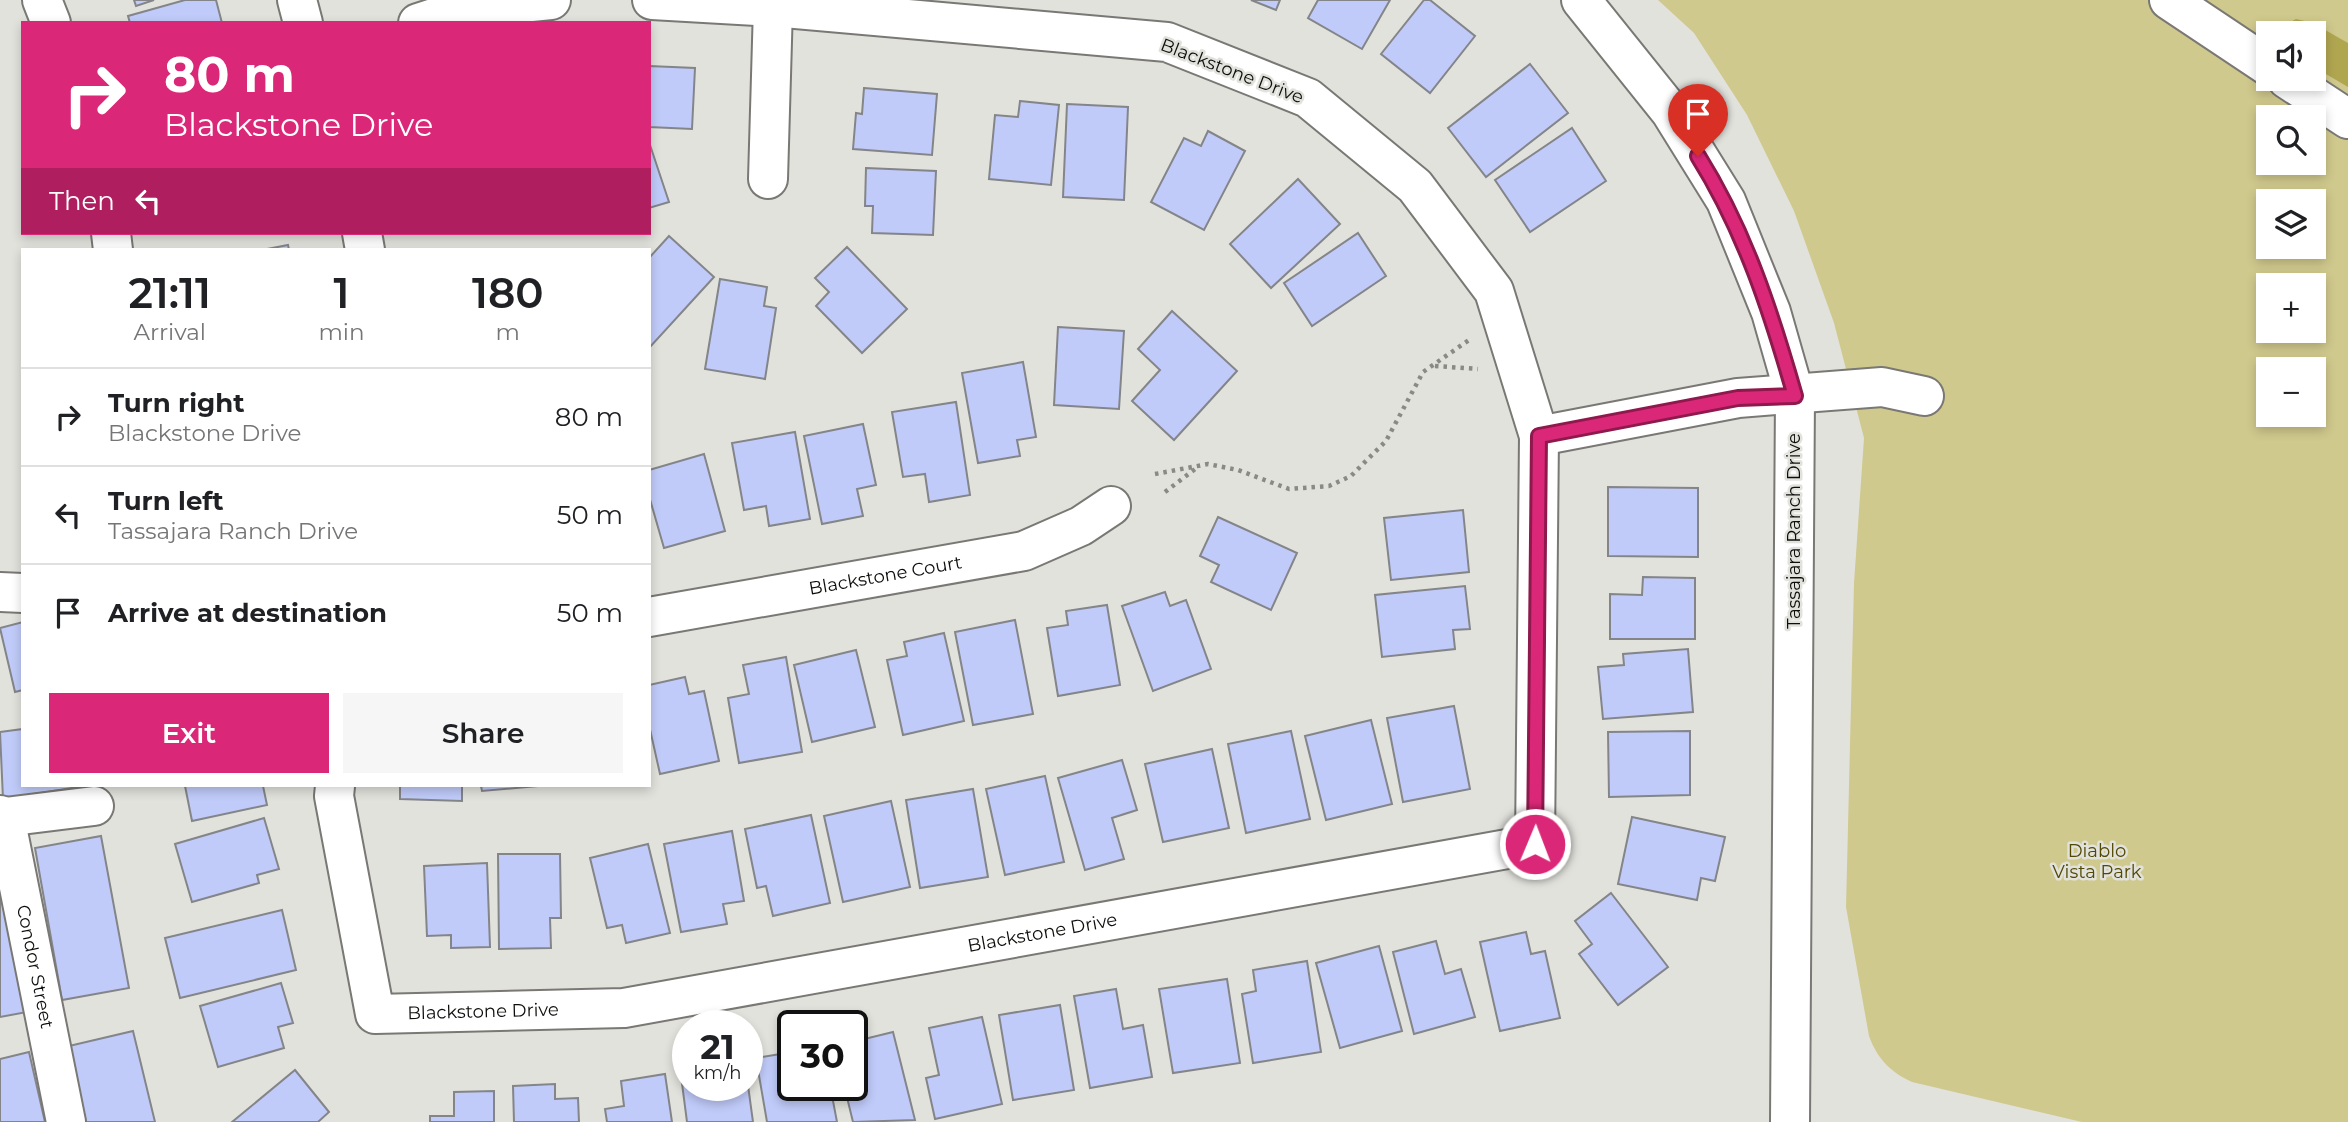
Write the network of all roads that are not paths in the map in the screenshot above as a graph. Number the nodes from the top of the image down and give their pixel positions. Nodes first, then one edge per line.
1 (42, 0) edge
2 (297, 0) edge
3 (551, 0) edge
4 (652, 0) edge
5 (1581, 0) edge
6 (2169, 0) edge
7 (774, 7) junction
8 (50, 21) edge
9 (302, 21) edge
10 (424, 21) edge
11 (2256, 58) edge
12 (2305, 91) edge
13 (2348, 119) edge
14 (768, 179) dead end
15 (1795, 396) junction
16 (1924, 396) dead end
17 (1539, 436) junction
18 (1111, 506) dead end
19 (0, 592) edge
20 (21, 593) edge
21 (651, 617) edge
22 (335, 787) edge
23 (94, 806) dead end
24 (3, 816) edge
25 (65, 1122) edge
26 (1790, 1122) edge

1 - 8 street
2 - 9 street
3 - 10 street
4 - 7 street, Blackstone Drive
5 - 15 street, Tassajara Ranch Drive
6 - 11 street
7 - 14 street
7 - 17 street, Blackstone Drive
12 - 13 street
15 - 16 street
15 - 17 street
15 - 26 street, Tassajara Ranch Drive
17 - 22 street, Blackstone Drive
18 - 21 street, Blackstone Court
19 - 20 street
23 - 24 street
24 - 25 street, Condor Street

